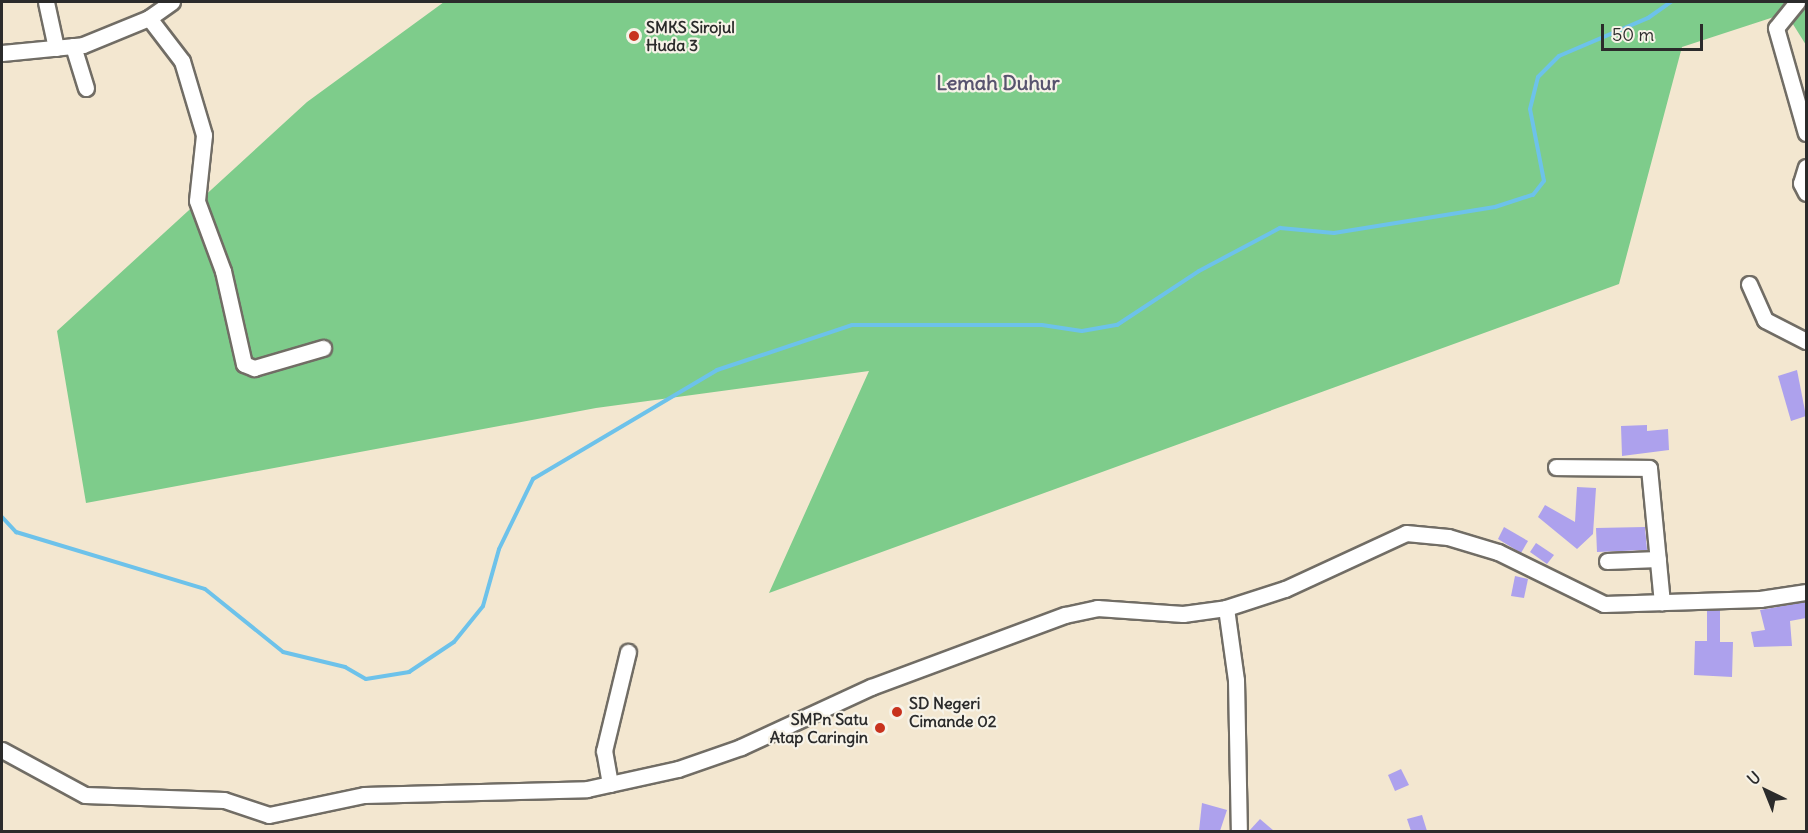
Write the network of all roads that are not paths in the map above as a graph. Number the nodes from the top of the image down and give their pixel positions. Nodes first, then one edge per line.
1 (46, 2) edge
2 (172, 2) edge
3 (1797, 2) edge
4 (149, 18) junction
5 (73, 46) junction
6 (56, 48) junction
7 (2, 53) edge
8 (86, 88) dead end
9 (1806, 133) edge
10 (1806, 167) edge
11 (1806, 193) edge
12 (1749, 284) dead end
13 (1806, 341) edge
14 (323, 348) dead end
15 (1556, 467) dead end
16 (1658, 559) junction
17 (1607, 561) dead end
18 (1806, 592) edge
19 (1662, 602) junction
20 (1226, 608) junction
21 (628, 652) dead end
22 (2, 750) edge
23 (610, 784) junction
24 (1239, 831) edge

1 - 6 street
2 - 4 street
3 - 9 street
4 - 5 street
4 - 14 street
5 - 6 street
5 - 8 street
6 - 7 street
10 - 11 street
12 - 13 street
15 - 16 street
16 - 17 street
16 - 19 street
18 - 19 street
19 - 20 street
20 - 23 street
20 - 24 street
21 - 23 street
22 - 23 street

